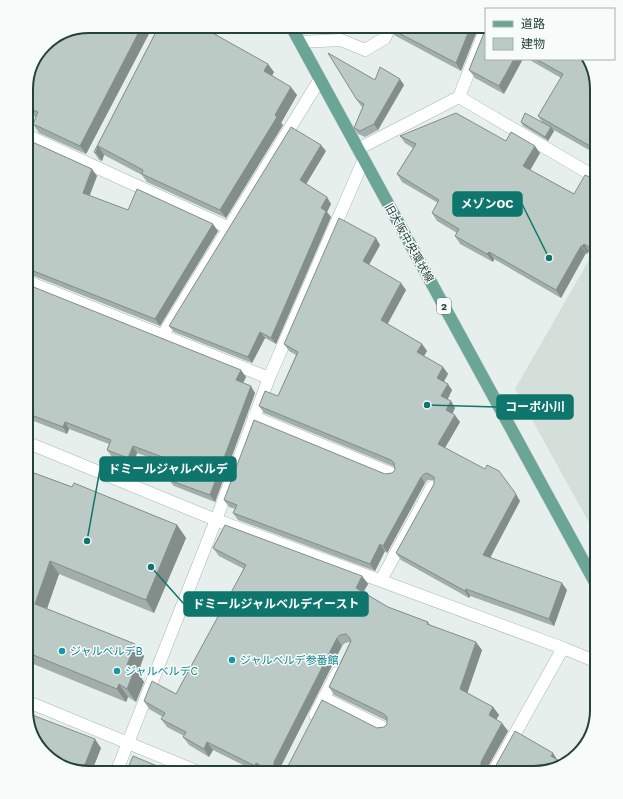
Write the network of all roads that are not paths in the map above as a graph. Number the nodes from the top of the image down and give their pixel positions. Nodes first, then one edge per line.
1 (295, 33) edge
2 (386, 33) edge
3 (484, 33) edge
4 (300, 42) junction
5 (320, 80) junction
6 (459, 96) junction
7 (33, 138) edge
8 (361, 154) junction
9 (590, 174) edge
10 (229, 228) junction
11 (33, 284) edge
12 (163, 335) junction
13 (269, 378) junction
14 (254, 417) junction
15 (33, 445) edge
16 (392, 474) edge
17 (432, 487) edge
18 (216, 520) junction
19 (590, 573) edge
20 (381, 580) junction
21 (563, 648) junction
22 (590, 659) edge
23 (342, 663) edge
24 (324, 698) junction
25 (33, 704) edge
26 (310, 725) edge
27 (386, 729) edge
28 (128, 743) junction
29 (119, 766) edge
30 (184, 766) edge
31 (497, 766) edge

1 - 4 main road, 旧大阪中央環状線 / 2
2 - 4 street
3 - 6 street
4 - 5 main road, 旧大阪中央環状線 / 2
5 - 8 main road, 旧大阪中央環状線 / 2
5 - 10 street
6 - 8 street
6 - 9 street
7 - 10 street
8 - 13 street
8 - 19 main road, 旧大阪中央環状線 / 2
10 - 12 street
11 - 12 street
12 - 13 street
13 - 14 street
14 - 16 street
14 - 18 street
15 - 18 street
17 - 20 street
18 - 20 street
18 - 28 street
20 - 21 street
21 - 22 street
21 - 31 street
23 - 24 street
24 - 26 street
24 - 27 street
25 - 28 street
28 - 29 street
28 - 30 street

